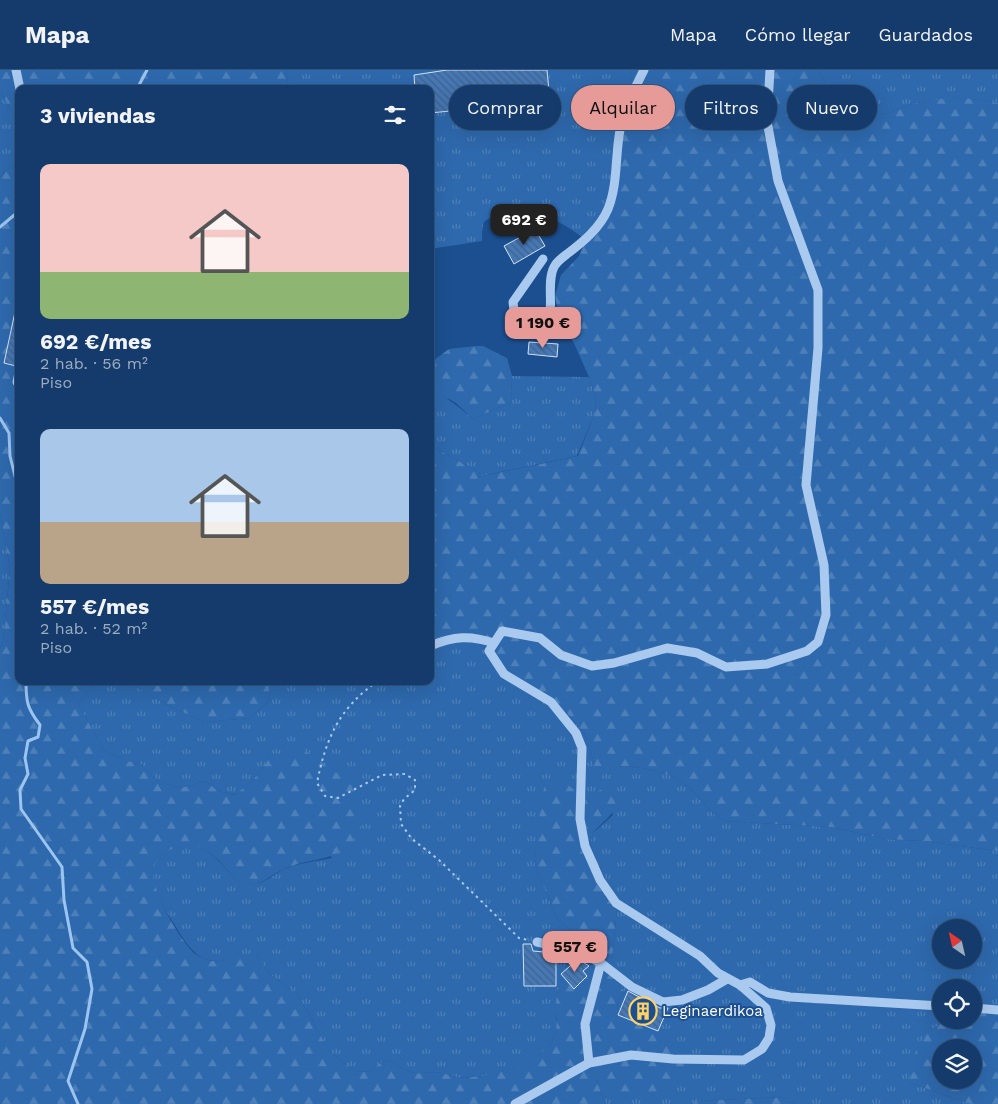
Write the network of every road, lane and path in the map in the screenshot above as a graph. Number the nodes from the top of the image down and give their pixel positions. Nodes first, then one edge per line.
1 (16, 70) edge
2 (644, 70) edge
3 (770, 70) edge
4 (19, 85) edge
5 (543, 259) dead end
6 (494, 643) junction
7 (434, 645) edge
8 (373, 685) edge
9 (537, 942) joint
10 (601, 963) junction
11 (728, 979) junction
12 (740, 985) junction
13 (932, 1005) edge
14 (982, 1009) edge
15 (998, 1010) edge
16 (589, 1063) junction
17 (515, 1104) edge

1 - 4 street
2 - 5 street
3 - 6 street
6 - 7 street
6 - 11 street
8 - 9 path
9 - 10 street
10 - 11 street
10 - 16 street
11 - 12 street
12 - 13 street
12 - 16 street
14 - 15 street
16 - 17 street

